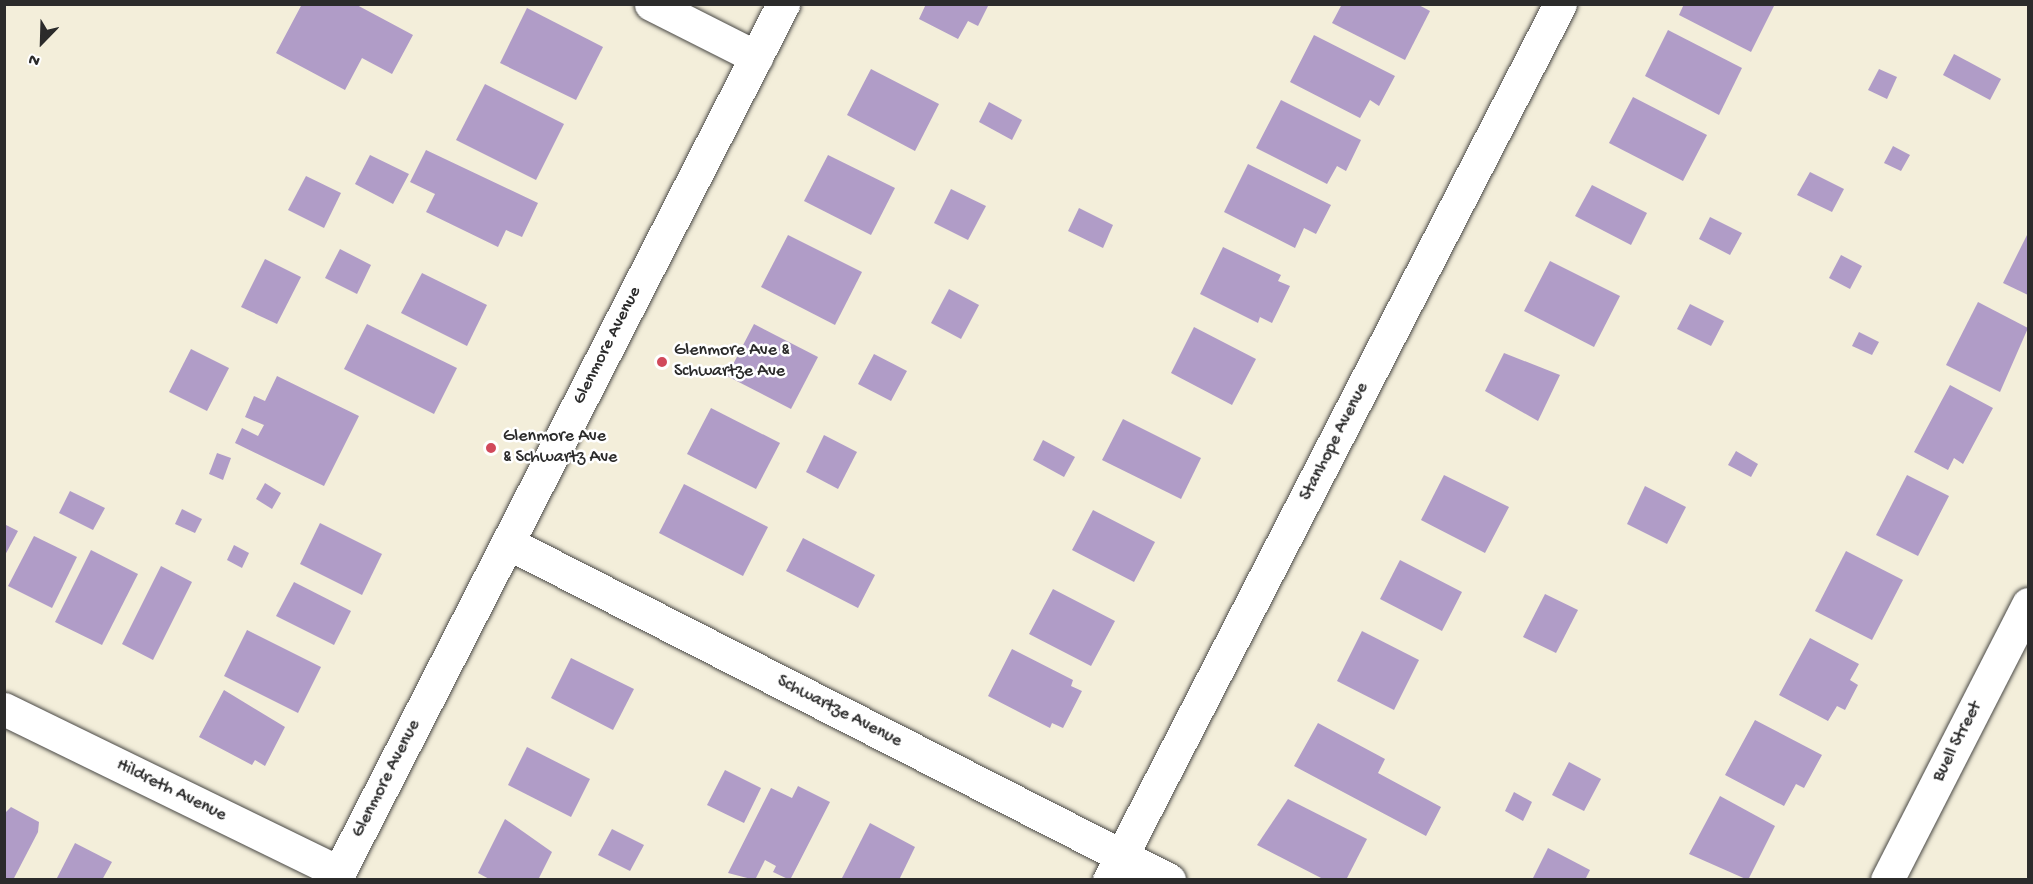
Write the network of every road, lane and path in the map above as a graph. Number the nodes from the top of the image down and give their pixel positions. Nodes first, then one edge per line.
1 (651, 4) edge
2 (783, 4) edge
3 (1560, 4) edge
4 (756, 57) junction
5 (508, 543) junction
6 (2028, 604) edge
7 (4, 709) edge
8 (1116, 867) edge
9 (336, 876) edge
10 (1169, 879) edge
11 (1887, 879) edge

1 - 4 street
2 - 4 street, Glenmore Avenue
3 - 8 street, Stanhope Avenue
4 - 5 street, Glenmore Avenue
5 - 8 street, Schwartze Avenue
5 - 9 street, Glenmore Avenue
6 - 11 street, Buell Street
7 - 9 street, Hildreth Avenue
8 - 10 street, Schwartze Avenue

